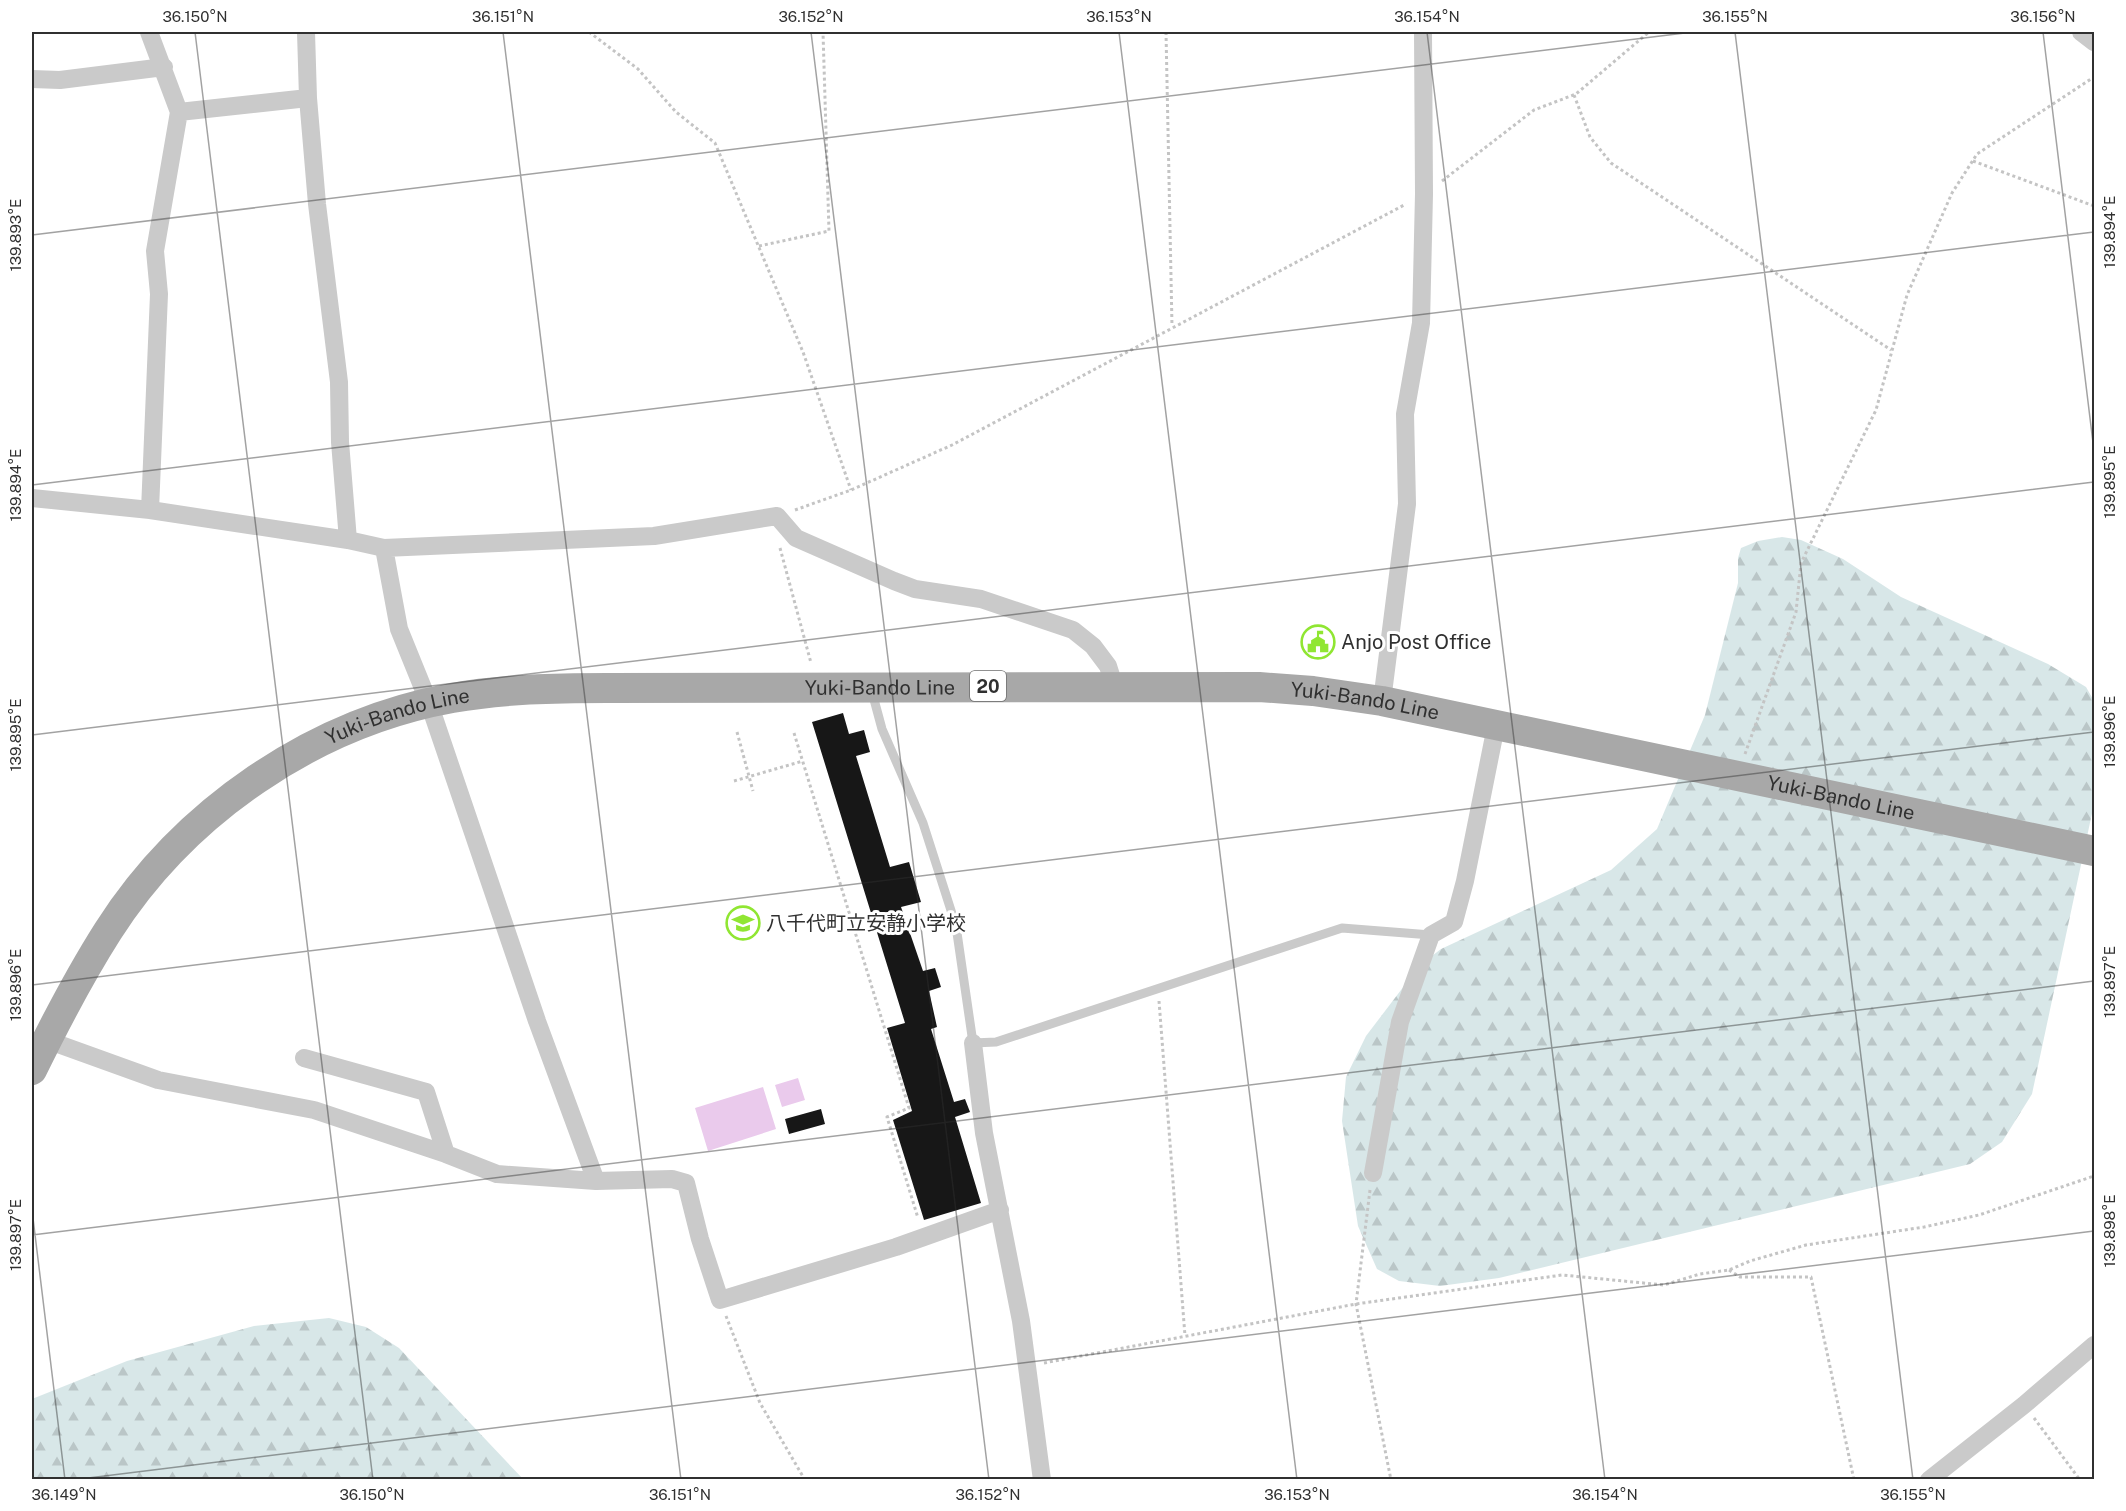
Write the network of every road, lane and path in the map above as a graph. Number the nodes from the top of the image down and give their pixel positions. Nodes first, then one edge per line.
1 (149, 32) edge
2 (306, 32) edge
3 (589, 32) edge
4 (823, 32) edge
5 (1166, 32) edge
6 (1423, 32) edge
7 (1649, 32) edge
8 (2081, 32) edge
9 (2094, 42) edge
10 (164, 67) junction
11 (2094, 77) edge
12 (32, 79) edge
13 (1574, 95) junction
14 (308, 98) junction
15 (179, 112) junction
16 (1973, 161) junction
17 (1424, 194) junction
18 (2094, 206) edge
19 (759, 246) junction
20 (1172, 326) junction
21 (1892, 351) junction
22 (851, 490) junction
23 (32, 498) edge
24 (150, 510) junction
25 (774, 517) junction
26 (348, 540) junction
27 (384, 548) junction
28 (1114, 685) junction
29 (870, 687) junction
30 (817, 688) junction
31 (1382, 701) junction
32 (429, 703) junction
33 (1496, 726) junction
34 (737, 732) dead end
35 (794, 733) dead end
36 (803, 761) junction
37 (1737, 776) junction
38 (749, 777) junction
39 (734, 782) dead end
40 (753, 791) dead end
41 (2094, 851) edge
42 (1431, 935) junction
43 (1158, 988) junction
44 (973, 1043) junction
45 (37, 1056) edge
46 (304, 1058) dead end
47 (446, 1154) junction
48 (1373, 1173) joint
49 (2094, 1176) edge
50 (596, 1181) junction
51 (1000, 1210) junction
52 (918, 1218) dead end
53 (1729, 1270) junction
54 (720, 1300) junction
55 (1356, 1304) junction
56 (1185, 1336) junction
57 (2094, 1345) edge
58 (1028, 1366) junction
59 (2024, 1405) junction
60 (805, 1479) edge
61 (1042, 1479) edge
62 (1391, 1479) edge
63 (1854, 1479) edge
64 (1929, 1479) edge
65 (2080, 1479) edge

1 - 10 street
2 - 14 street
3 - 19 path
4 - 19 path
5 - 20 path
6 - 17 street
7 - 13 path
8 - 9 street
10 - 12 street
10 - 15 street
11 - 16 path
13 - 17 path
13 - 21 path
14 - 15 street
14 - 26 street
15 - 24 street
16 - 18 path
16 - 21 path
17 - 20 path
17 - 31 street
19 - 22 path
20 - 22 path
21 - 37 path
22 - 25 path
23 - 24 street
24 - 26 street
25 - 27 street
25 - 28 street
25 - 30 path
26 - 27 street
27 - 32 street
28 - 29 main road, Yuki-Bando Line / 20
28 - 31 main road, Yuki-Bando Line / 20
29 - 30 main road, Yuki-Bando Line / 20
29 - 44 lane
30 - 32 main road, Yuki-Bando Line / 20
31 - 33 main road, Yuki-Bando Line / 20
32 - 45 main road, Yuki-Bando Line / 20
32 - 50 street
33 - 37 main road, Yuki-Bando Line / 20
33 - 42 street
34 - 38 path
35 - 36 path
36 - 38 path
36 - 52 path
37 - 41 main road, Yuki-Bando Line / 20
38 - 39 path
38 - 40 path
42 - 43 lane
42 - 48 street
43 - 44 lane
43 - 56 path
44 - 51 street
45 - 47 street
46 - 47 street
47 - 50 street
48 - 55 path
49 - 53 path
50 - 54 street
51 - 54 street
51 - 58 street
53 - 55 path
53 - 63 path
54 - 60 path
55 - 56 path
55 - 62 path
56 - 58 path
57 - 59 street
58 - 61 street
59 - 64 street
59 - 65 path

